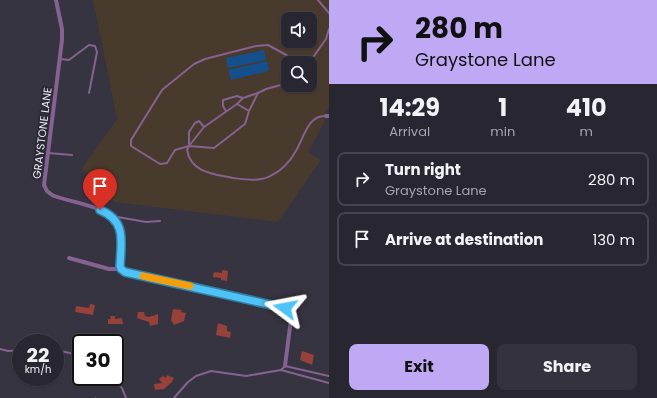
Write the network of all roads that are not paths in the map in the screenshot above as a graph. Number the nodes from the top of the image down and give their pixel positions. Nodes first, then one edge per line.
1 (56, 0) edge
2 (318, 0) edge
3 (329, 13) edge
4 (329, 29) edge
5 (288, 56) edge
6 (314, 56) edge
7 (59, 59) junction
8 (281, 85) edge
9 (89, 93) dead end
10 (258, 93) junction
11 (243, 98) junction
12 (237, 104) junction
13 (226, 111) junction
14 (249, 111) junction
15 (327, 116) edge
16 (204, 127) junction
17 (189, 146) junction
18 (48, 154) junction
19 (72, 156) dead end
20 (112, 216) junction
21 (160, 221) dead end
22 (70, 258) dead end
23 (121, 269) junction
24 (0, 348) edge
25 (12, 351) edge
26 (285, 366) junction
27 (280, 370) junction
28 (329, 376) edge
29 (329, 383) edge
30 (120, 386) edge
31 (126, 398) edge
32 (174, 398) edge

1 - 7 street, GRAYSTONE LANE
2 - 3 lane
4 - 6 lane
5 - 17 lane
7 - 9 lane
7 - 18 street, GRAYSTONE LANE
8 - 10 lane
10 - 11 lane
10 - 14 lane
11 - 12 lane
11 - 13 lane
12 - 13 lane
12 - 14 lane
13 - 16 lane
14 - 17 lane
15 - 17 lane
16 - 17 lane
16 - 17 lane
18 - 19 lane
18 - 20 street, GRAYSTONE LANE
20 - 21 lane
20 - 23 street
22 - 23 street
23 - 26 street
24 - 25 lane
26 - 27 lane
26 - 28 lane
27 - 29 lane
27 - 32 lane
30 - 31 lane

